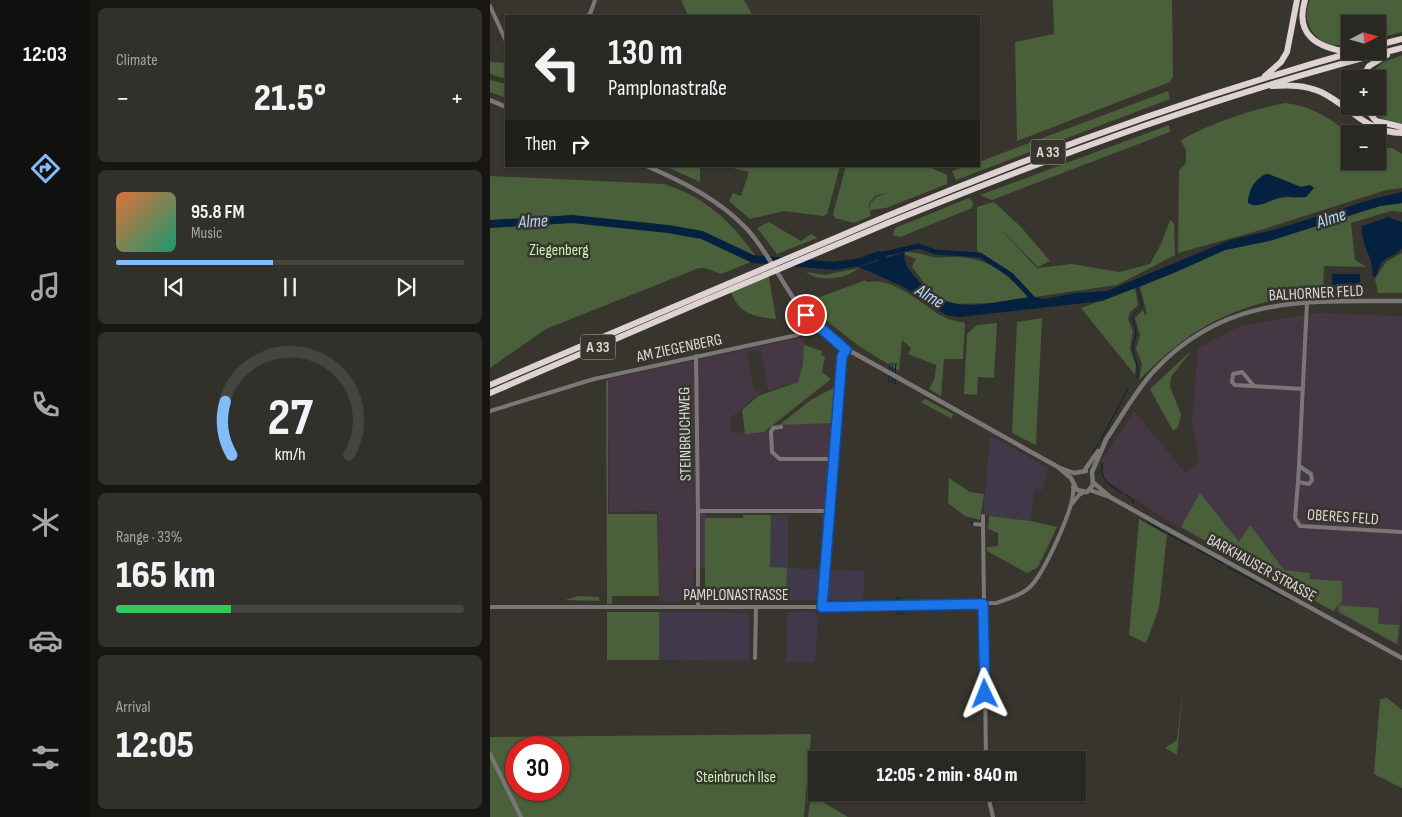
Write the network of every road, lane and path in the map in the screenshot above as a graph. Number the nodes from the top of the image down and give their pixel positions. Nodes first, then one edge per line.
1 (596, 0) edge
2 (1297, 0) edge
3 (1305, 0) edge
4 (490, 6) edge
5 (588, 15) edge
6 (504, 31) edge
7 (1402, 39) edge
8 (1386, 44) edge
9 (1402, 48) edge
10 (1341, 49) edge
11 (1341, 56) edge
12 (1367, 70) edge
13 (1263, 77) junction
14 (1258, 87) junction
15 (490, 100) edge
16 (505, 107) edge
17 (1371, 115) edge
18 (1402, 128) edge
19 (1402, 133) edge
20 (649, 167) edge
21 (888, 220) junction
22 (705, 297) junction
23 (1402, 301) edge
24 (1307, 302) junction
25 (815, 325) junction
26 (846, 350) junction
27 (696, 356) junction
28 (490, 384) edge
29 (1254, 386) junction
30 (1303, 389) junction
31 (490, 393) edge
32 (490, 411) edge
33 (781, 427) dead end
34 (1106, 440) junction
35 (834, 459) junction
36 (1299, 466) junction
37 (1058, 467) junction
38 (1084, 471) junction
39 (1078, 472) junction
40 (1092, 477) junction
41 (1298, 482) junction
42 (1094, 483) junction
43 (1073, 484) junction
44 (1087, 491) junction
45 (1110, 497) junction
46 (1070, 507) junction
47 (698, 511) junction
48 (829, 511) junction
49 (984, 516) dead end
50 (975, 524) dead end
51 (983, 525) junction
52 (1401, 532) edge
53 (983, 604) junction
54 (490, 607) edge
55 (698, 607) junction
56 (756, 607) junction
57 (822, 607) junction
58 (755, 658) dead end
59 (1402, 658) edge
60 (986, 751) edge
61 (490, 754) edge
62 (989, 801) edge
63 (521, 817) edge
64 (993, 817) edge

1 - 5 street
2 - 13 highway
3 - 10 highway
4 - 6 street
7 - 8 highway
9 - 12 highway
9 - 14 highway, A 33
11 - 13 highway, A 33
13 - 21 highway, A 33
14 - 19 highway
14 - 21 highway, A 33
15 - 16 street
17 - 18 highway
20 - 25 street, bridge
21 - 22 highway, A 33, bridge
22 - 28 highway, A 33
22 - 31 highway, A 33
23 - 24 street, BALHORNER FELD
24 - 30 street, OBERES FELD
24 - 34 street, BALHORNER FELD
25 - 26 street
25 - 27 street, AM ZIEGENBERG
26 - 35 street
26 - 37 street
27 - 32 street, AM ZIEGENBERG
27 - 47 street, STEINBRUCHWEG
29 - 29 street
29 - 30 street
30 - 36 street, OBERES FELD
33 - 35 street
34 - 38 street, BALHORNER FELD
34 - 40 street, BALHORNER FELD
35 - 48 street
36 - 41 street, OBERES FELD
36 - 41 street, OBERES FELD
37 - 39 street
37 - 43 street
38 - 39 street
38 - 40 street
39 - 43 street
40 - 42 street
41 - 52 street, OBERES FELD
42 - 44 street
42 - 45 street, BARKHAUSER STRASSE
43 - 44 street
43 - 46 street
44 - 45 street, BARKHAUSER STRASSE
44 - 46 street
45 - 59 street, BARKHAUSER STRASSE
46 - 53 street, PAMPLONASTRASSE
47 - 48 street
47 - 55 street, STEINBRUCHWEG
48 - 57 street
49 - 51 street
50 - 51 street
51 - 53 street
53 - 57 street, PAMPLONASTRASSE
53 - 60 street
54 - 55 street, PAMPLONASTRASSE
55 - 56 street, PAMPLONASTRASSE
56 - 57 street, PAMPLONASTRASSE
56 - 58 street
61 - 63 street
62 - 64 street

